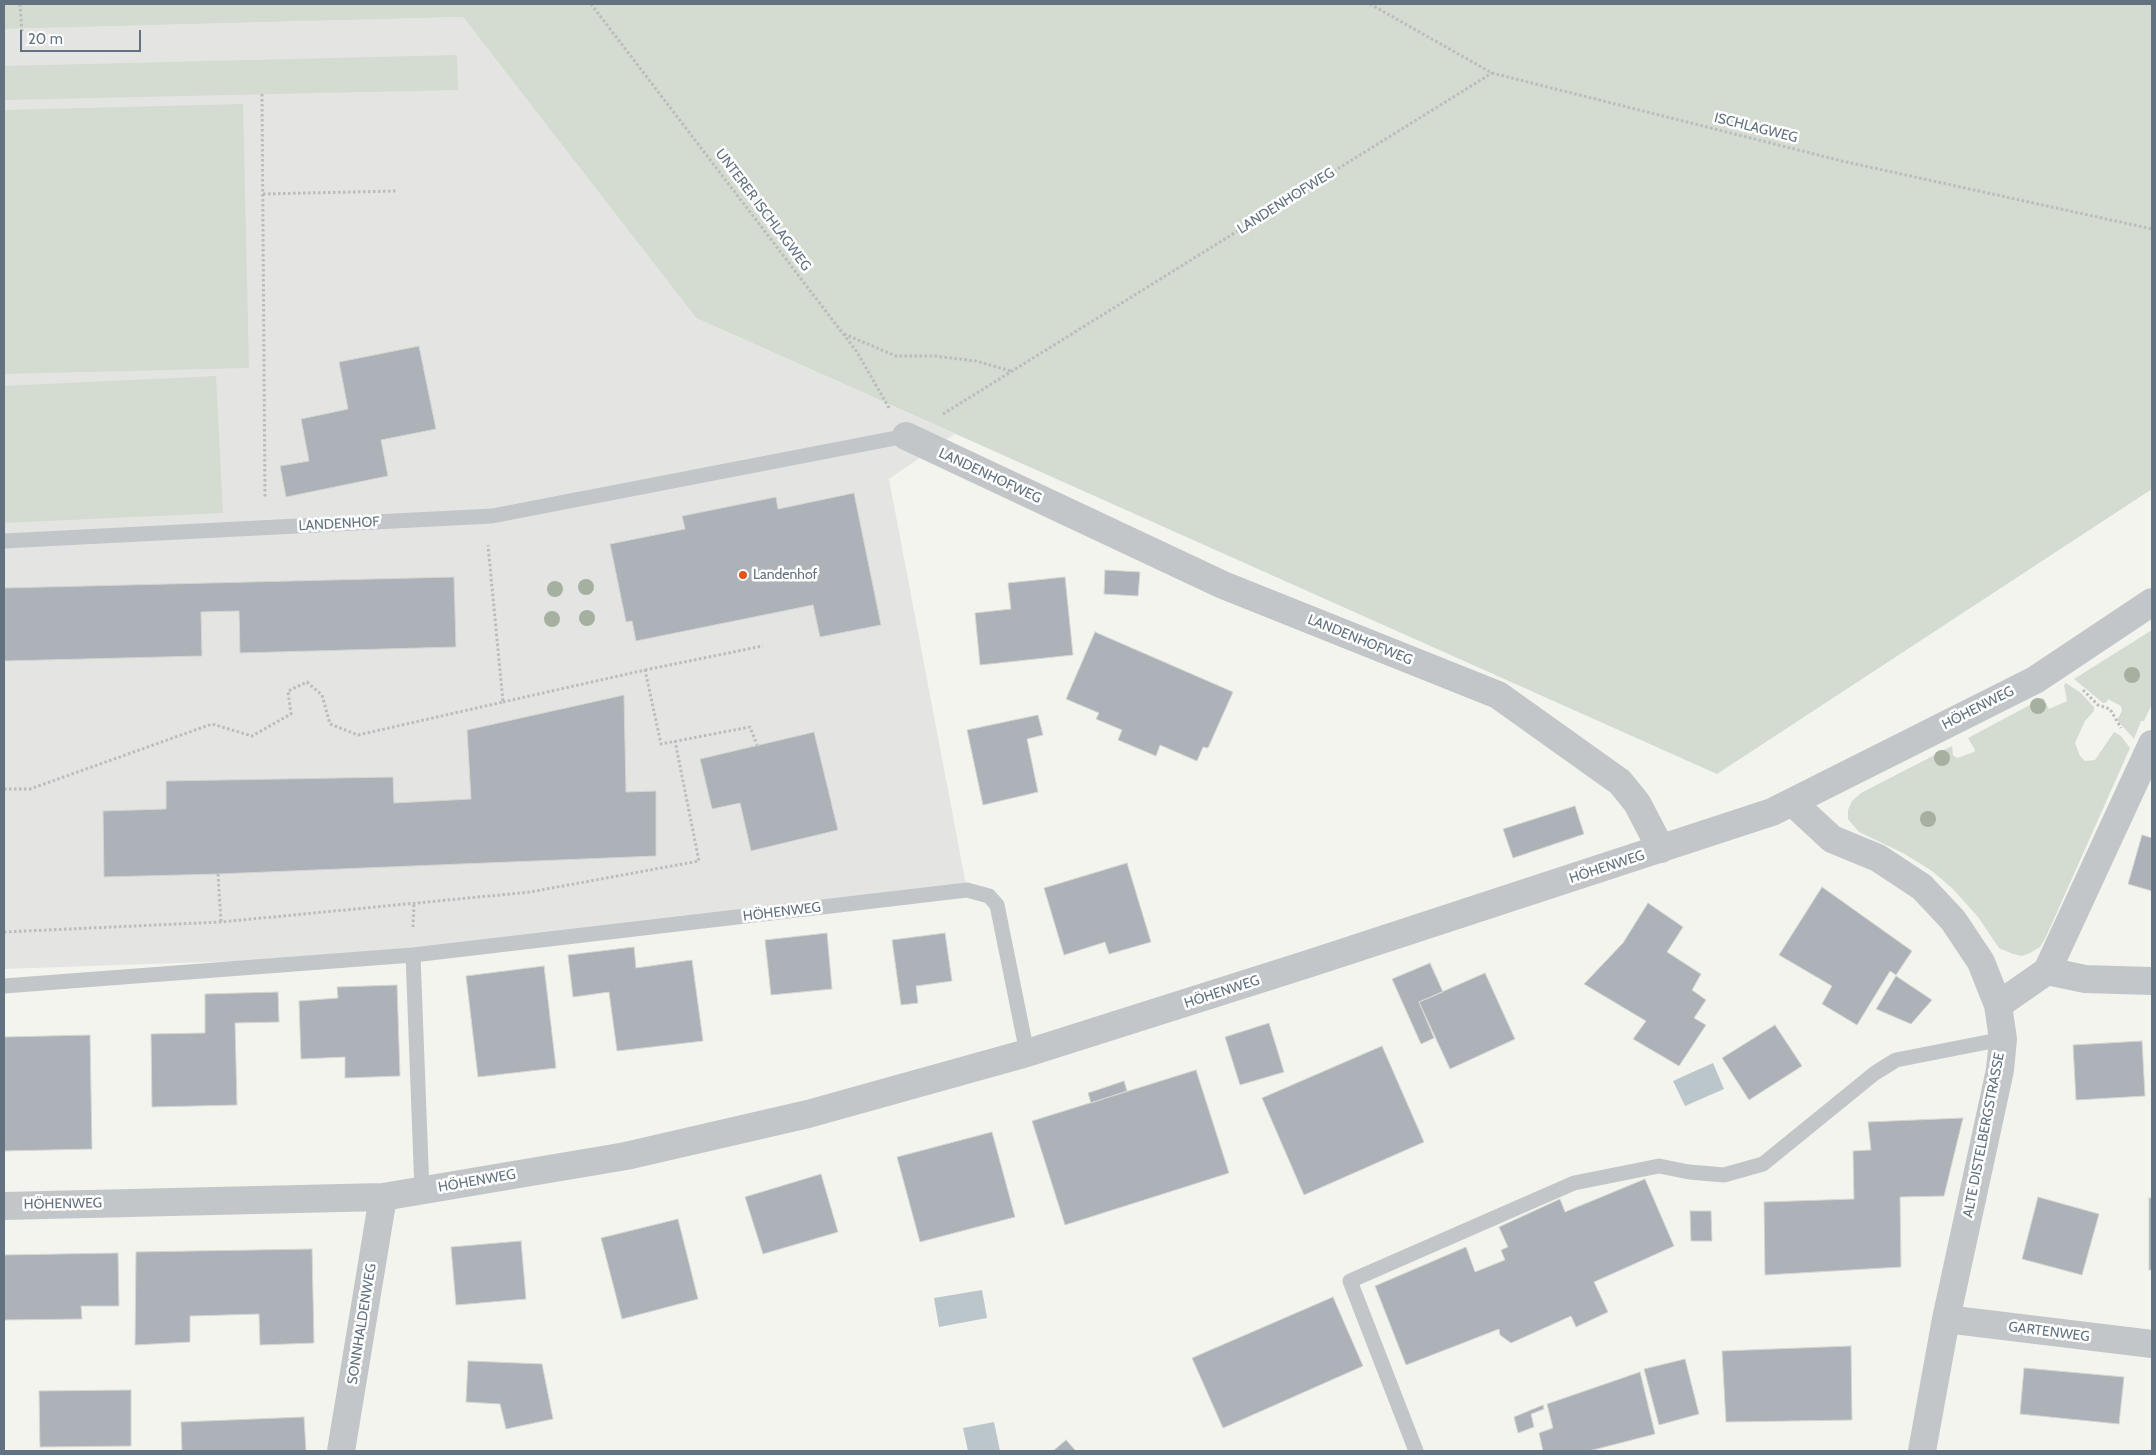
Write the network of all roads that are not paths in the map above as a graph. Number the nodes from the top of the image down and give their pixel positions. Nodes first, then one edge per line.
1 (906, 436) joint
2 (4, 541) edge
3 (2152, 602) edge
4 (2152, 744) edge
5 (1792, 802) junction
6 (1661, 849) junction
7 (413, 955) junction
8 (2047, 971) junction
9 (2152, 980) edge
10 (4, 986) edge
11 (1998, 1005) junction
12 (2003, 1039) junction
13 (1027, 1053) junction
14 (422, 1191) junction
15 (383, 1197) junction
16 (4, 1206) edge
17 (1946, 1319) junction
18 (2152, 1344) edge
19 (341, 1451) edge
20 (1416, 1451) edge
21 (1922, 1451) edge

1 - 2 lane, LANDENHOF
1 - 6 street, LANDENHOFWEG
3 - 5 street, HÖHENWEG
4 - 8 street
5 - 6 street, HÖHENWEG
5 - 11 street
6 - 13 street, HÖHENWEG
7 - 10 lane, HÖHENWEG
7 - 13 lane, HÖHENWEG
7 - 14 lane, HÖHENWEG
8 - 9 street
8 - 11 street
11 - 12 street, ALTE DISTELBERGSTRASSE
12 - 17 street, ALTE DISTELBERGSTRASSE
12 - 20 lane
13 - 14 street, HÖHENWEG
14 - 15 street, HÖHENWEG
15 - 16 street, HÖHENWEG
15 - 19 street, SONNHALDENWEG
17 - 18 street, GARTENWEG
17 - 21 street, ALTE DISTELBERGSTRASSE

